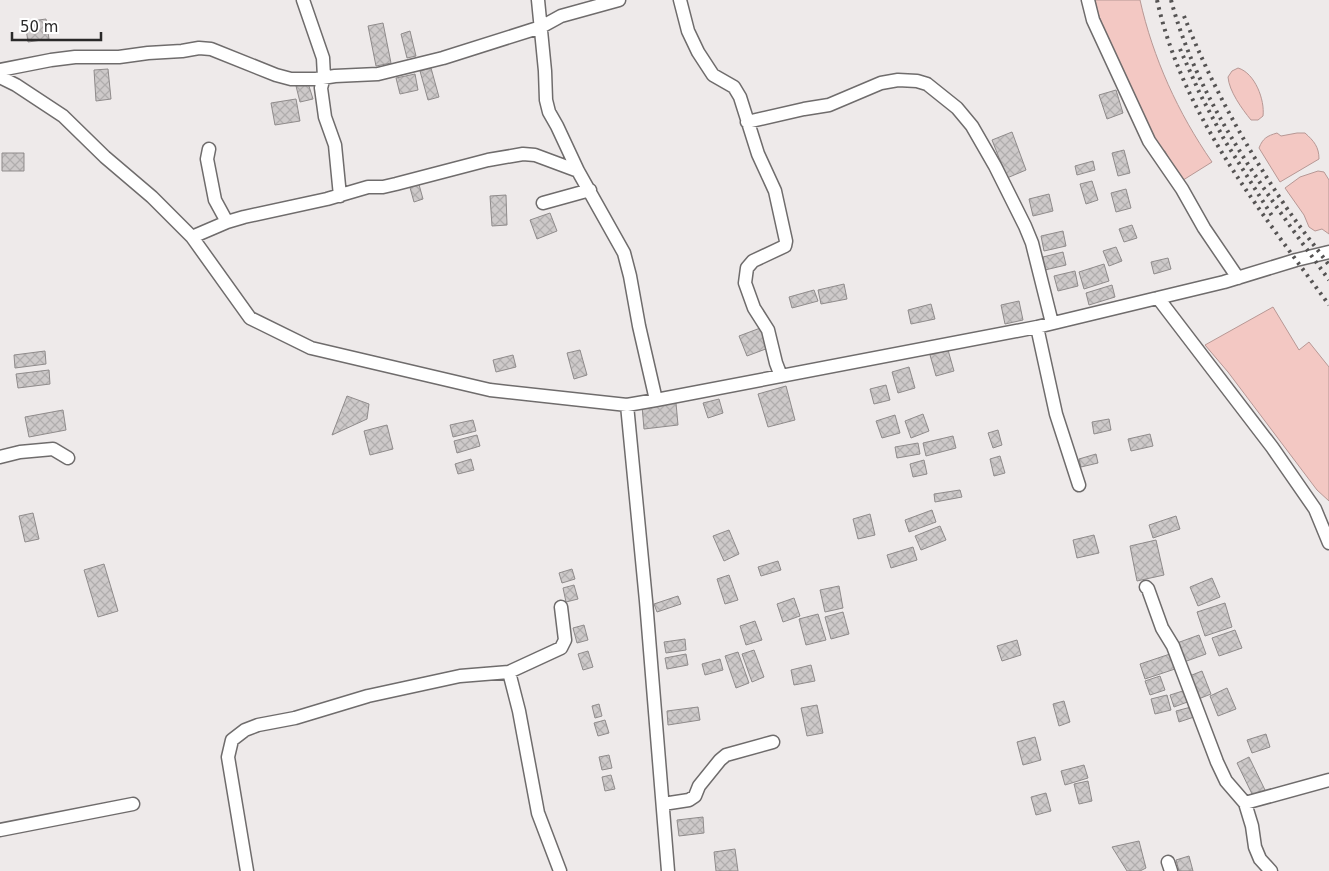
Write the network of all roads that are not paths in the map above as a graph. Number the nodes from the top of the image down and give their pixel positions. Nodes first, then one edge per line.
1 (302, 0) edge
2 (538, 0) edge
3 (570, 0) edge
4 (619, 0) edge
5 (680, 0) edge
6 (1088, 0) edge
7 (574, 13) junction
8 (541, 27) junction
9 (0, 70) edge
10 (0, 77) edge
11 (324, 77) junction
12 (747, 122) junction
13 (209, 150) dead end
14 (578, 171) junction
15 (590, 190) junction
16 (340, 196) junction
17 (543, 203) dead end
18 (227, 222) junction
19 (192, 237) junction
20 (1329, 252) edge
21 (1238, 278) junction
22 (1158, 298) junction
23 (1052, 324) junction
24 (1036, 327) junction
25 (781, 376) junction
26 (656, 400) junction
27 (626, 405) junction
28 (0, 457) edge
29 (68, 458) dead end
30 (1080, 486) dead end
31 (1329, 543) edge
32 (1146, 587) dead end
33 (561, 607) dead end
34 (509, 672) junction
35 (773, 742) dead end
36 (1329, 780) edge
37 (1245, 803) junction
38 (133, 804) dead end
39 (663, 804) junction
40 (0, 830) edge
41 (247, 871) edge
42 (560, 871) edge
43 (668, 871) edge
44 (1271, 871) edge

1 - 11 street
2 - 8 street
3 - 7 street
4 - 7 street
5 - 12 street
6 - 21 street
7 - 8 street
8 - 11 street
8 - 14 street
9 - 11 street
10 - 19 street
11 - 16 street
12 - 23 street
12 - 25 street
13 - 18 street
14 - 15 street
14 - 16 street
15 - 17 street
15 - 26 street
16 - 18 street
18 - 19 street
19 - 27 street
20 - 21 street
21 - 22 street
22 - 23 street
22 - 31 street
23 - 24 street
24 - 25 street
24 - 30 street
25 - 26 street
26 - 27 street
27 - 39 street
28 - 29 street
32 - 37 street
33 - 34 street
34 - 41 street
34 - 42 street
35 - 39 street
36 - 37 street
37 - 44 street
38 - 40 street
39 - 43 street

